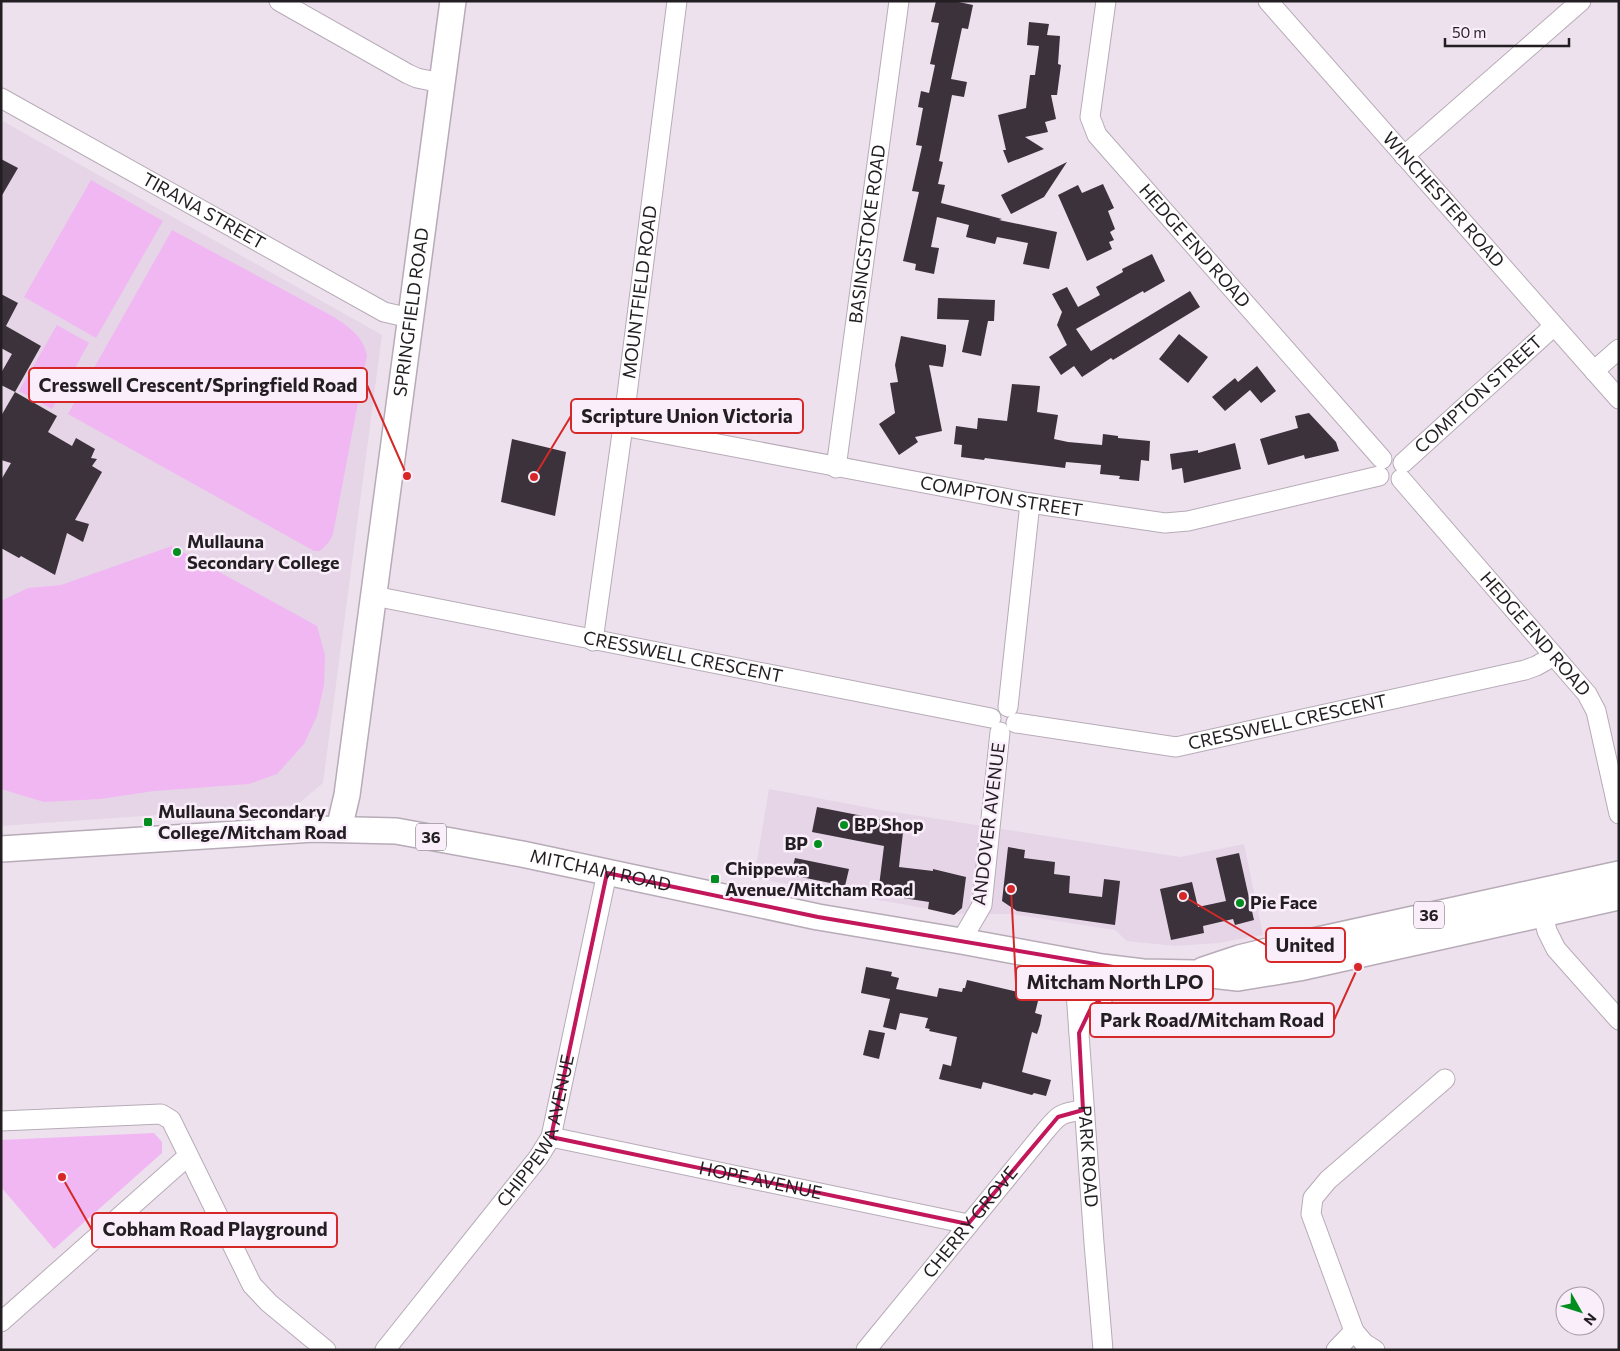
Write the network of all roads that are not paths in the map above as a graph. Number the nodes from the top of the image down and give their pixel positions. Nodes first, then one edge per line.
1 (279, 1) edge
2 (453, 1) edge
3 (677, 1) edge
4 (899, 1) edge
5 (1106, 1) edge
6 (1268, 1) edge
7 (1582, 1) edge
8 (442, 84) junction
9 (1, 98) edge
10 (1404, 156) junction
11 (410, 318) junction
12 (1554, 326) junction
13 (1619, 349) edge
14 (1594, 371) junction
15 (1619, 399) edge
16 (623, 426) junction
17 (836, 468) junction
18 (1381, 468) junction
19 (1402, 471) junction
20 (1030, 503) junction
21 (374, 596) junction
22 (593, 641) junction
23 (1554, 656) junction
24 (1004, 720) junction
25 (1619, 814) edge
26 (339, 829) junction
27 (1, 849) edge
28 (608, 873) junction
29 (1619, 874) edge
30 (1619, 898) edge
31 (1541, 902) junction
32 (961, 941) junction
33 (1080, 962) junction
34 (1143, 972) junction
35 (1619, 1020) edge
36 (1079, 1033) junction
37 (1445, 1080) dead end
38 (1083, 1110) junction
39 (1, 1121) edge
40 (551, 1137) junction
41 (188, 1156) junction
42 (968, 1224) junction
43 (1, 1322) edge
44 (1354, 1331) junction
45 (326, 1350) edge
46 (385, 1350) edge
47 (866, 1350) edge
48 (1103, 1350) edge
49 (1336, 1350) edge
50 (1375, 1350) edge

1 - 8 street
2 - 8 main road, SPRINGFIELD ROAD
3 - 16 street, MOUNTFIELD ROAD
4 - 17 street, BASINGSTOKE ROAD
5 - 18 street, HEDGE END ROAD
6 - 10 street, WINCHESTER ROAD
7 - 10 street
8 - 11 main road, SPRINGFIELD ROAD
9 - 11 street, TIRANA STREET
10 - 12 street, WINCHESTER ROAD
11 - 21 main road, SPRINGFIELD ROAD
12 - 14 street, WINCHESTER ROAD
12 - 19 street, COMPTON STREET
13 - 14 street
14 - 15 street, WINCHESTER ROAD
16 - 17 street, COMPTON STREET
16 - 22 street, MOUNTFIELD ROAD
17 - 20 street, COMPTON STREET
18 - 19 street
18 - 20 street, COMPTON STREET
19 - 23 street, HEDGE END ROAD
20 - 24 street, ANDOVER AVENUE
21 - 22 street, CRESSWELL CRESCENT
21 - 26 main road, SPRINGFIELD ROAD
22 - 24 street, CRESSWELL CRESCENT
23 - 24 street, CRESSWELL CRESCENT
23 - 25 street, HEDGE END ROAD
24 - 32 street, ANDOVER AVENUE
26 - 27 main road, MITCHAM ROAD / 36
26 - 28 main road, MITCHAM ROAD / 36
28 - 32 main road, MITCHAM ROAD / 36
28 - 40 street, CHIPPEWA AVENUE
29 - 31 main road, MITCHAM ROAD / 36
30 - 31 main road, MITCHAM ROAD / 36
31 - 34 main road, MITCHAM ROAD / 36
31 - 35 street
32 - 33 main road, MITCHAM ROAD / 36
33 - 34 main road, MITCHAM ROAD / 36
33 - 36 street, PARK ROAD
34 - 36 street
36 - 38 street, PARK ROAD
37 - 44 street
38 - 42 street, CHERRY GROVE
38 - 48 street, PARK ROAD
39 - 41 street
40 - 42 street, HOPE AVENUE
40 - 46 street, CHIPPEWA AVENUE
41 - 43 street
41 - 45 street
42 - 47 street, CHERRY GROVE
44 - 49 street
44 - 50 street

